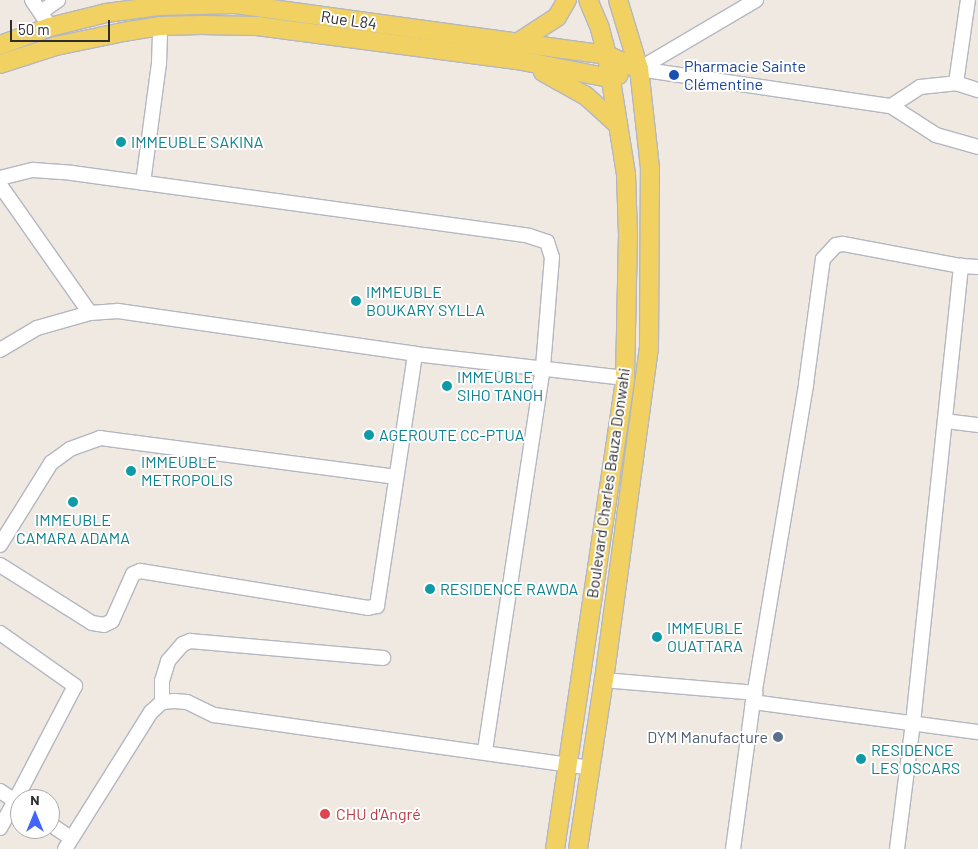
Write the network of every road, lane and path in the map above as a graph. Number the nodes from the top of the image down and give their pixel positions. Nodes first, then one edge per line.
1 (32, 0) edge
2 (58, 0) edge
3 (567, 0) edge
4 (588, 0) edge
5 (618, 0) edge
6 (756, 0) edge
7 (968, 0) edge
8 (46, 20) junction
9 (160, 26) junction
10 (0, 45) edge
11 (517, 52) junction
12 (607, 56) junction
13 (0, 64) edge
14 (639, 69) junction
15 (610, 78) junction
16 (956, 83) junction
17 (978, 90) edge
18 (891, 106) junction
19 (618, 125) junction
20 (978, 147) edge
21 (0, 178) edge
22 (142, 183) junction
23 (0, 185) edge
24 (961, 266) junction
25 (978, 267) edge
26 (90, 313) junction
27 (0, 350) edge
28 (415, 354) junction
29 (543, 367) junction
30 (625, 378) junction
31 (945, 421) junction
32 (978, 426) edge
33 (395, 478) junction
34 (0, 545) edge
35 (0, 565) edge
36 (0, 633) edge
37 (383, 658) dead end
38 (604, 680) junction
39 (754, 698) junction
40 (162, 702) junction
41 (913, 723) junction
42 (978, 732) edge
43 (485, 752) junction
44 (567, 765) junction
45 (590, 768) junction
46 (25, 789) edge
47 (10, 814) edge
48 (0, 828) edge
49 (68, 844) edge
50 (555, 849) edge
51 (578, 849) edge
52 (733, 849) edge
53 (897, 849) edge

1 - 8 street
2 - 8 street
3 - 11 main road
4 - 12 main road, Boulevard Charles Bauza Donwahi
5 - 14 main road, Boulevard Charles Bauza Donwahi
6 - 14 street
7 - 16 street
8 - 10 main road, Rue L84
8 - 11 main road, Rue L84
9 - 11 main road
9 - 13 main road
9 - 22 street
11 - 12 main road, Rue L84
11 - 15 main road
11 - 19 main road
12 - 14 main road, Rue L84
12 - 15 main road, Boulevard Charles Bauza Donwahi
14 - 15 main road
14 - 18 street
14 - 38 main road, Boulevard Charles Bauza Donwahi
15 - 19 main road, Boulevard Charles Bauza Donwahi
16 - 17 street
16 - 18 street
18 - 20 street
19 - 30 main road, Boulevard Charles Bauza Donwahi
21 - 22 street
22 - 29 street
23 - 26 street
24 - 25 street
24 - 31 street
24 - 39 street
26 - 27 street
26 - 28 street
28 - 29 street
28 - 33 street
29 - 30 street
29 - 43 street
30 - 44 main road, Boulevard Charles Bauza Donwahi
31 - 32 street
31 - 41 street
33 - 34 street
33 - 35 street
36 - 46 street
37 - 40 street
38 - 39 street
38 - 45 main road, Boulevard Charles Bauza Donwahi
39 - 41 street
39 - 52 street
40 - 43 street
40 - 49 street
41 - 42 street
41 - 53 street
43 - 44 street
44 - 45 street
44 - 50 main road, Boulevard Charles Bauza Donwahi
45 - 51 main road, Boulevard Charles Bauza Donwahi
47 - 48 street

